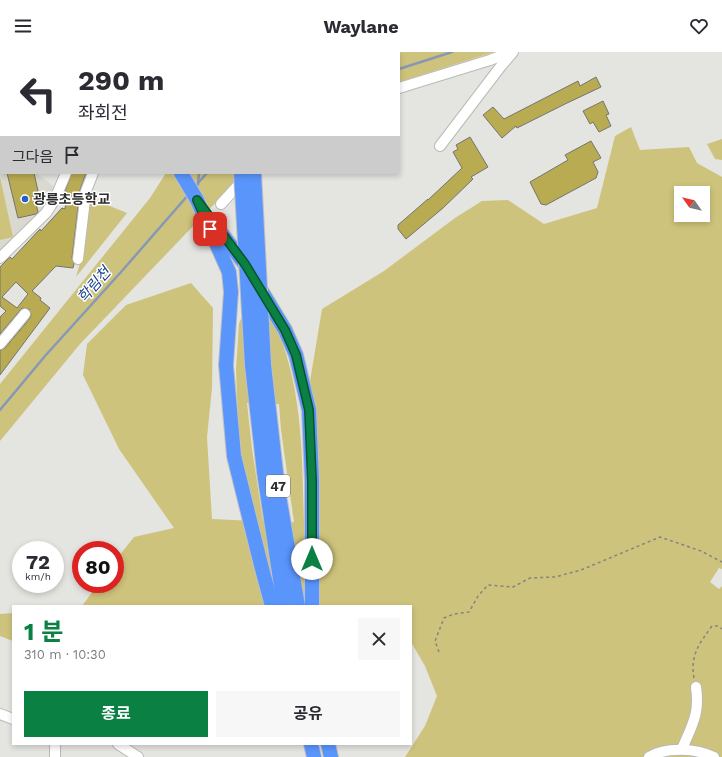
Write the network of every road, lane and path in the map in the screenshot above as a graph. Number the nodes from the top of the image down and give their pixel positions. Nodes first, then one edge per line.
1 (510, 52) edge
2 (513, 52) edge
3 (400, 88) edge
4 (440, 146) dead end
5 (66, 174) edge
6 (93, 174) edge
7 (182, 174) edge
8 (241, 174) edge
9 (249, 174) edge
10 (254, 174) edge
11 (197, 200) junction
12 (221, 204) dead end
13 (0, 258) edge
14 (78, 259) dead end
15 (24, 314) dead end
16 (0, 344) edge
17 (258, 365) junction
18 (722, 562) edge
19 (272, 605) edge
20 (284, 605) edge
21 (298, 605) edge
22 (312, 605) edge
23 (722, 628) edge
24 (439, 652) dead end
25 (696, 687) joint
26 (0, 714) edge
27 (12, 719) edge
28 (54, 745) edge
29 (120, 745) edge
30 (311, 745) edge
31 (328, 745) edge
32 (682, 749) junction
33 (55, 757) edge
34 (138, 757) edge
35 (314, 757) edge
36 (331, 757) edge
37 (649, 757) edge
38 (714, 757) edge

1 - 3 street
2 - 4 street
5 - 13 street
6 - 14 street
7 - 11 highway
8 - 17 highway, 47, bridge
9 - 12 street
10 - 17 highway, 47, bridge
11 - 19 highway
11 - 22 highway
15 - 16 street
17 - 20 highway, 47
17 - 21 highway, 47
18 - 24 path
23 - 25 path
25 - 32 street
26 - 27 street
28 - 33 street
29 - 34 street
30 - 35 highway
31 - 36 highway
32 - 37 street
32 - 38 street

